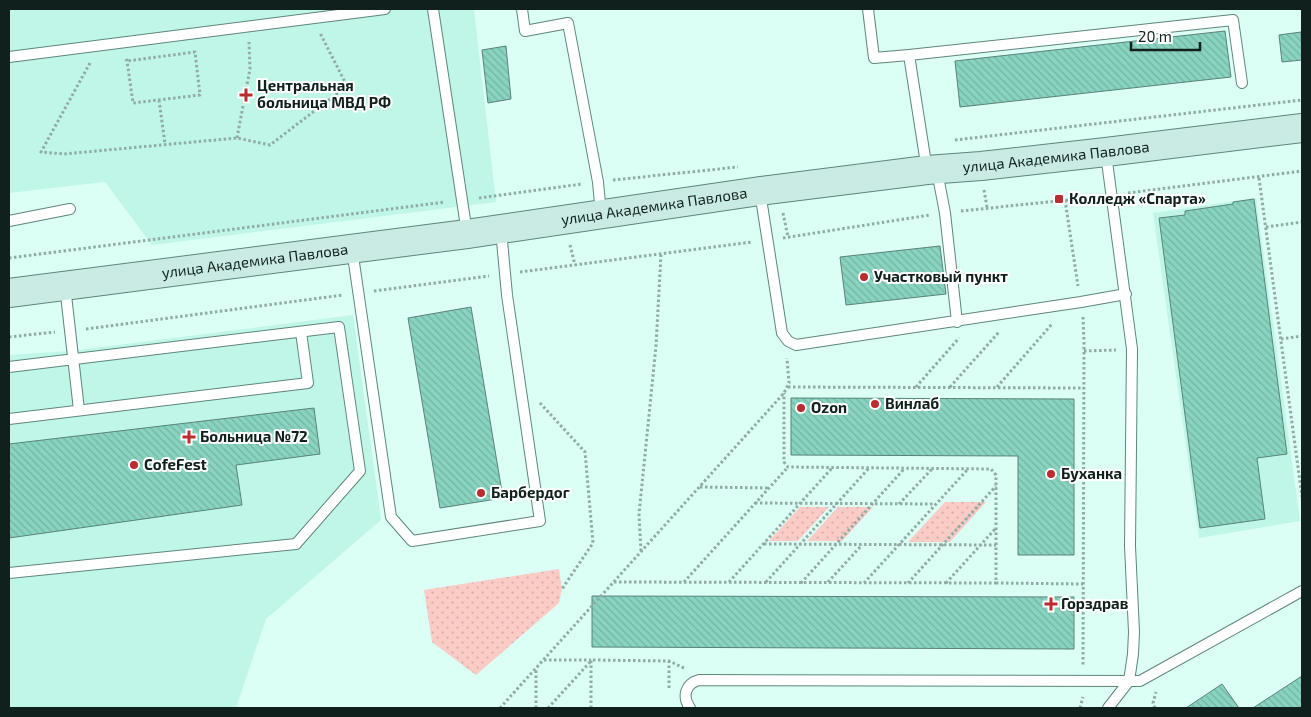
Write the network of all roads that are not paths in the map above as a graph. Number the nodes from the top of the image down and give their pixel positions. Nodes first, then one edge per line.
1 (385, 9) edge
2 (433, 9) edge
3 (522, 9) edge
4 (868, 9) edge
5 (909, 55) junction
6 (9, 57) edge
7 (1242, 83) dead end
8 (1302, 128) edge
9 (1106, 152) junction
10 (929, 162) junction
11 (760, 191) junction
12 (70, 208) dead end
13 (601, 215) junction
14 (9, 221) edge
15 (501, 229) junction
16 (467, 234) junction
17 (352, 248) junction
18 (65, 285) junction
19 (9, 292) edge
20 (1126, 294) junction
21 (957, 322) junction
22 (301, 332) junction
23 (72, 359) junction
24 (9, 366) edge
25 (80, 410) junction
26 (9, 419) edge
27 (9, 573) edge
28 (1302, 591) edge
29 (1129, 681) junction
30 (690, 708) edge
31 (1108, 708) edge

1 - 6 lane
2 - 16 lane
3 - 13 lane
4 - 5 lane
5 - 7 lane
5 - 10 lane
8 - 9 street, улица Академика Павлова
9 - 10 street, улица Академика Павлова
9 - 20 lane
10 - 11 street, улица Академика Павлова
10 - 21 lane
11 - 13 street, улица Академика Павлова
11 - 21 lane
12 - 14 lane
13 - 15 street, улица Академика Павлова
15 - 16 street, улица Академика Павлова
15 - 17 lane
16 - 17 street, улица Академика Павлова
17 - 18 street, улица Академика Павлова
18 - 19 street, улица Академика Павлова
18 - 23 lane
20 - 21 lane
20 - 29 lane
22 - 23 lane
22 - 25 lane
22 - 27 lane
23 - 24 lane
23 - 25 lane
25 - 26 lane
28 - 29 lane
29 - 30 lane
29 - 31 lane

